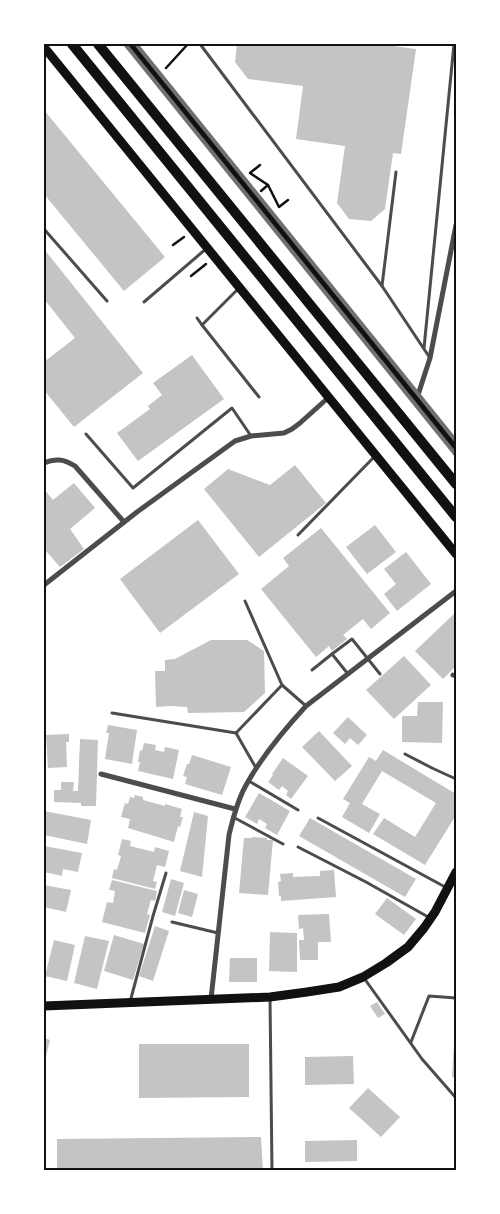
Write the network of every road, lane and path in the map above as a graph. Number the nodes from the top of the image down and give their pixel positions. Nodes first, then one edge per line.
1 (72, 44) edge
2 (98, 44) edge
3 (131, 44) edge
4 (188, 44) edge
5 (200, 44) edge
6 (454, 44) edge
7 (44, 47) edge
8 (158, 77) junction
9 (260, 166) dead end
10 (396, 172) dead end
11 (288, 200) dead end
12 (456, 225) edge
13 (44, 230) edge
14 (455, 238) edge
15 (207, 248) junction
16 (382, 286) junction
17 (240, 288) junction
18 (107, 301) dead end
19 (144, 302) dead end
20 (197, 318) dead end
21 (202, 325) junction
22 (424, 348) junction
23 (430, 358) junction
24 (259, 397) dead end
25 (329, 398) junction
26 (417, 398) junction
27 (86, 434) dead end
28 (251, 436) junction
29 (456, 447) edge
30 (376, 456) junction
31 (44, 463) edge
32 (456, 484) edge
33 (456, 517) edge
34 (124, 522) junction
35 (298, 535) dead end
36 (456, 554) edge
37 (44, 584) edge
38 (456, 591) edge
39 (245, 601) dead end
40 (332, 654) junction
41 (367, 659) junction
42 (312, 670) dead end
43 (348, 674) junction
44 (380, 674) dead end
45 (282, 685) junction
46 (306, 706) junction
47 (112, 713) dead end
48 (236, 733) junction
49 (405, 754) dead end
50 (257, 768) junction
51 (101, 774) dead end
52 (456, 778) edge
53 (249, 780) junction
54 (236, 809) junction
55 (298, 810) dead end
56 (233, 817) junction
57 (318, 818) dead end
58 (283, 844) dead end
59 (298, 847) dead end
60 (456, 872) edge
61 (166, 873) dead end
62 (448, 888) junction
63 (431, 918) junction
64 (172, 922) dead end
65 (218, 933) junction
66 (363, 977) junction
67 (270, 997) junction
68 (456, 998) edge
69 (212, 999) junction
70 (130, 1003) junction
71 (44, 1006) edge
72 (410, 1043) junction
73 (456, 1098) edge
74 (272, 1170) edge

1 - 33 highway
2 - 32 highway
3 - 8 main road
4 - 8 path
5 - 16 lane
6 - 22 lane
7 - 15 main road
8 - 26 main road
9 - 11 path
10 - 16 lane
12 - 14 street
13 - 18 lane
14 - 23 street
15 - 17 main road
15 - 19 lane
16 - 22 lane
17 - 21 lane
17 - 25 main road
20 - 21 lane
21 - 24 lane
22 - 23 lane
23 - 26 street
25 - 28 street
25 - 30 main road
26 - 29 main road
27 - 28 lane
28 - 34 street
30 - 35 lane
30 - 36 main road
31 - 34 street
34 - 37 street
38 - 41 street
39 - 45 lane
40 - 41 lane
40 - 42 lane
40 - 43 lane
41 - 43 street
41 - 44 lane
43 - 46 street
45 - 46 lane
45 - 48 lane
46 - 50 street
47 - 48 lane
48 - 50 lane
49 - 52 lane
50 - 53 street
51 - 54 street
53 - 54 street
53 - 55 lane
54 - 56 street
56 - 58 lane
56 - 65 street
57 - 62 lane
59 - 63 lane
60 - 62 main road
61 - 70 lane
62 - 63 main road
63 - 66 main road
64 - 65 lane
65 - 69 street
66 - 67 main road
66 - 72 lane
67 - 69 main road
67 - 74 lane
68 - 72 lane
69 - 70 main road
70 - 71 main road
72 - 73 lane

